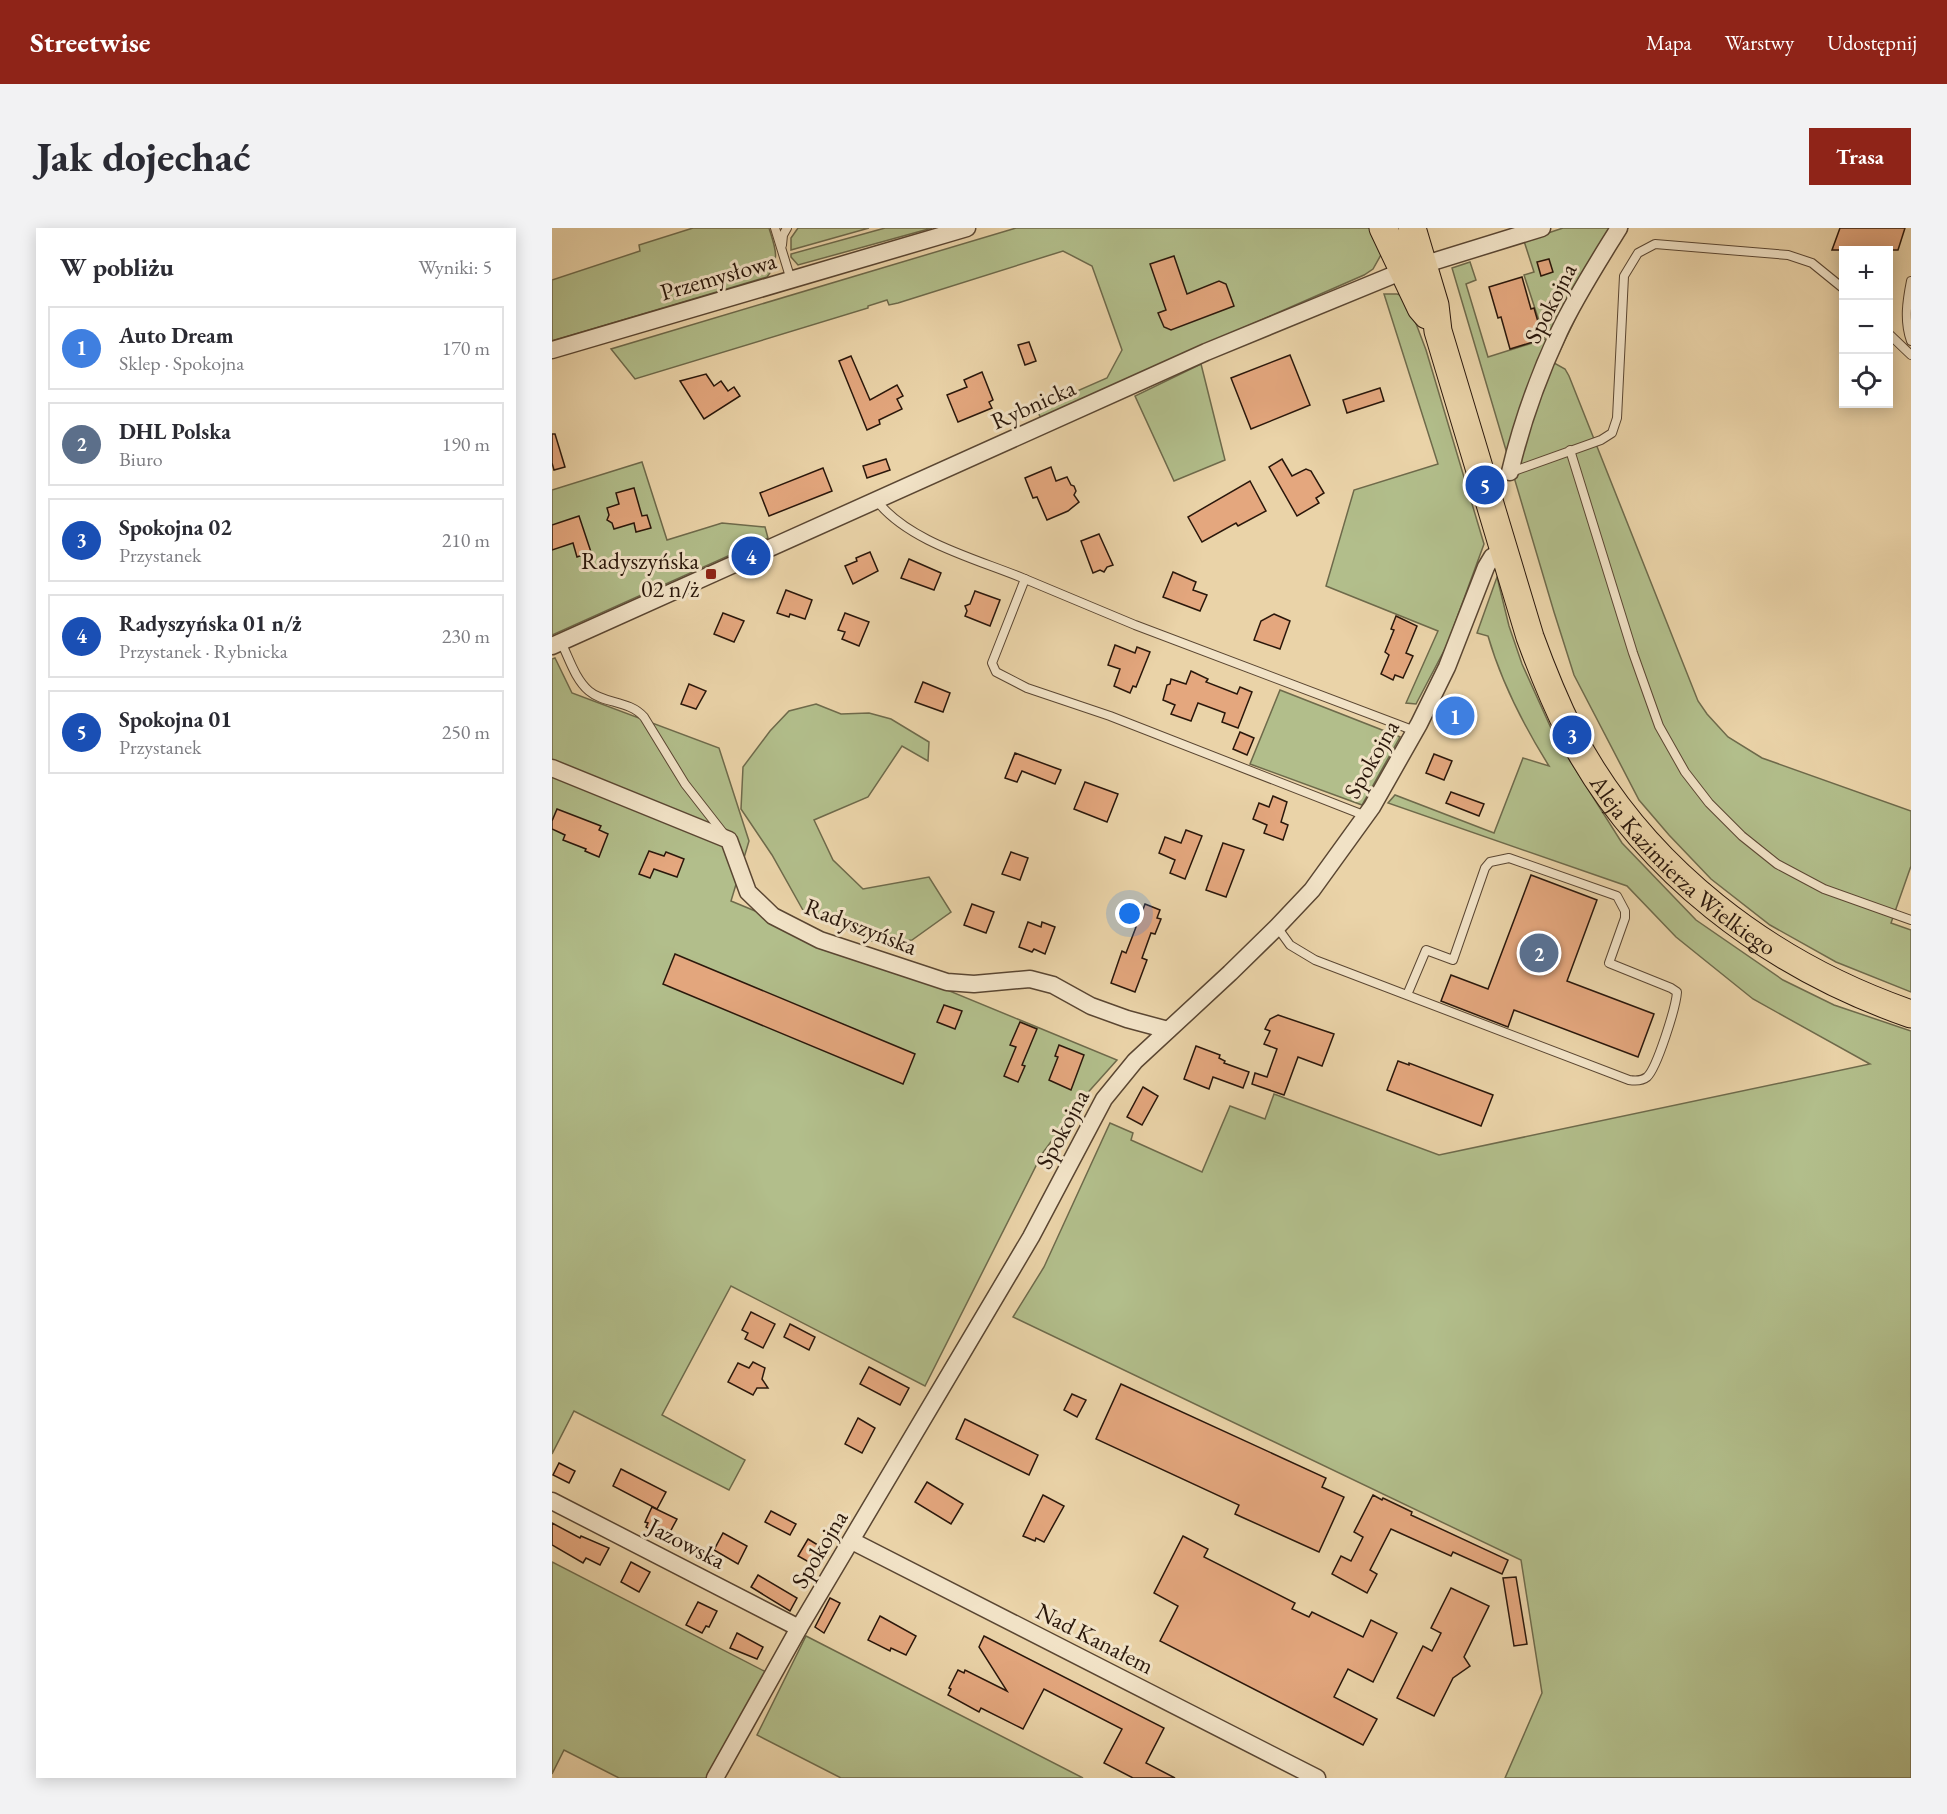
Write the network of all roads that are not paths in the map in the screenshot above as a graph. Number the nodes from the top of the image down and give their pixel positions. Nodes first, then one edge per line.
1 (775, 228) edge
2 (787, 228) edge
3 (968, 228) edge
4 (1383, 228) edge
5 (1412, 228) edge
6 (1542, 228) edge
7 (1619, 228) edge
8 (781, 248) junction
9 (1413, 267) junction
10 (791, 280) junction
11 (1911, 281) edge
12 (1839, 285) edge
13 (1893, 338) edge
14 (1911, 341) edge
15 (552, 350) edge
16 (1911, 355) edge
17 (1570, 450) junction
18 (1510, 472) junction
19 (1484, 482) junction
20 (877, 501) junction
21 (1504, 550) junction
22 (1025, 579) junction
23 (556, 644) edge
24 (1415, 731) junction
25 (552, 768) edge
26 (1366, 816) junction
27 (729, 840) junction
28 (1911, 920) edge
29 (1277, 927) junction
30 (1407, 995) junction
31 (1911, 1014) edge
32 (1168, 1030) junction
33 (552, 1501) edge
34 (852, 1541) junction
35 (799, 1628) junction
36 (715, 1778) edge
37 (1317, 1778) edge

1 - 8 lane
2 - 8 lane
3 - 10 street, Przemysłowa
4 - 9 main road, Aleja Kazimierza Wielkiego
5 - 9 main road, Aleja Kazimierza Wielkiego
6 - 9 street, Rybnicka
7 - 18 street, Spokojna
8 - 10 lane
9 - 19 main road, Aleja Kazimierza Wielkiego
9 - 20 street, Rybnicka
10 - 15 street, Przemysłowa
11 - 14 lane
12 - 17 lane
13 - 16 lane
17 - 18 lane
17 - 28 lane
18 - 19 lane
19 - 21 main road, Aleja Kazimierza Wielkiego
20 - 22 lane
20 - 23 street, Rybnicka
21 - 24 street, Spokojna
21 - 31 main road, Aleja Kazimierza Wielkiego
22 - 24 lane
22 - 26 lane
23 - 27 lane
24 - 26 street, Spokojna
25 - 27 street
26 - 29 street, Spokojna
27 - 32 street, Radyszyńska
29 - 30 lane
29 - 32 street, Spokojna
30 - 30 lane
32 - 34 street, Spokojna
33 - 35 street, Jazowska
34 - 35 street, Spokojna
34 - 37 street, Nad Kanałem
35 - 36 street, Spokojna

